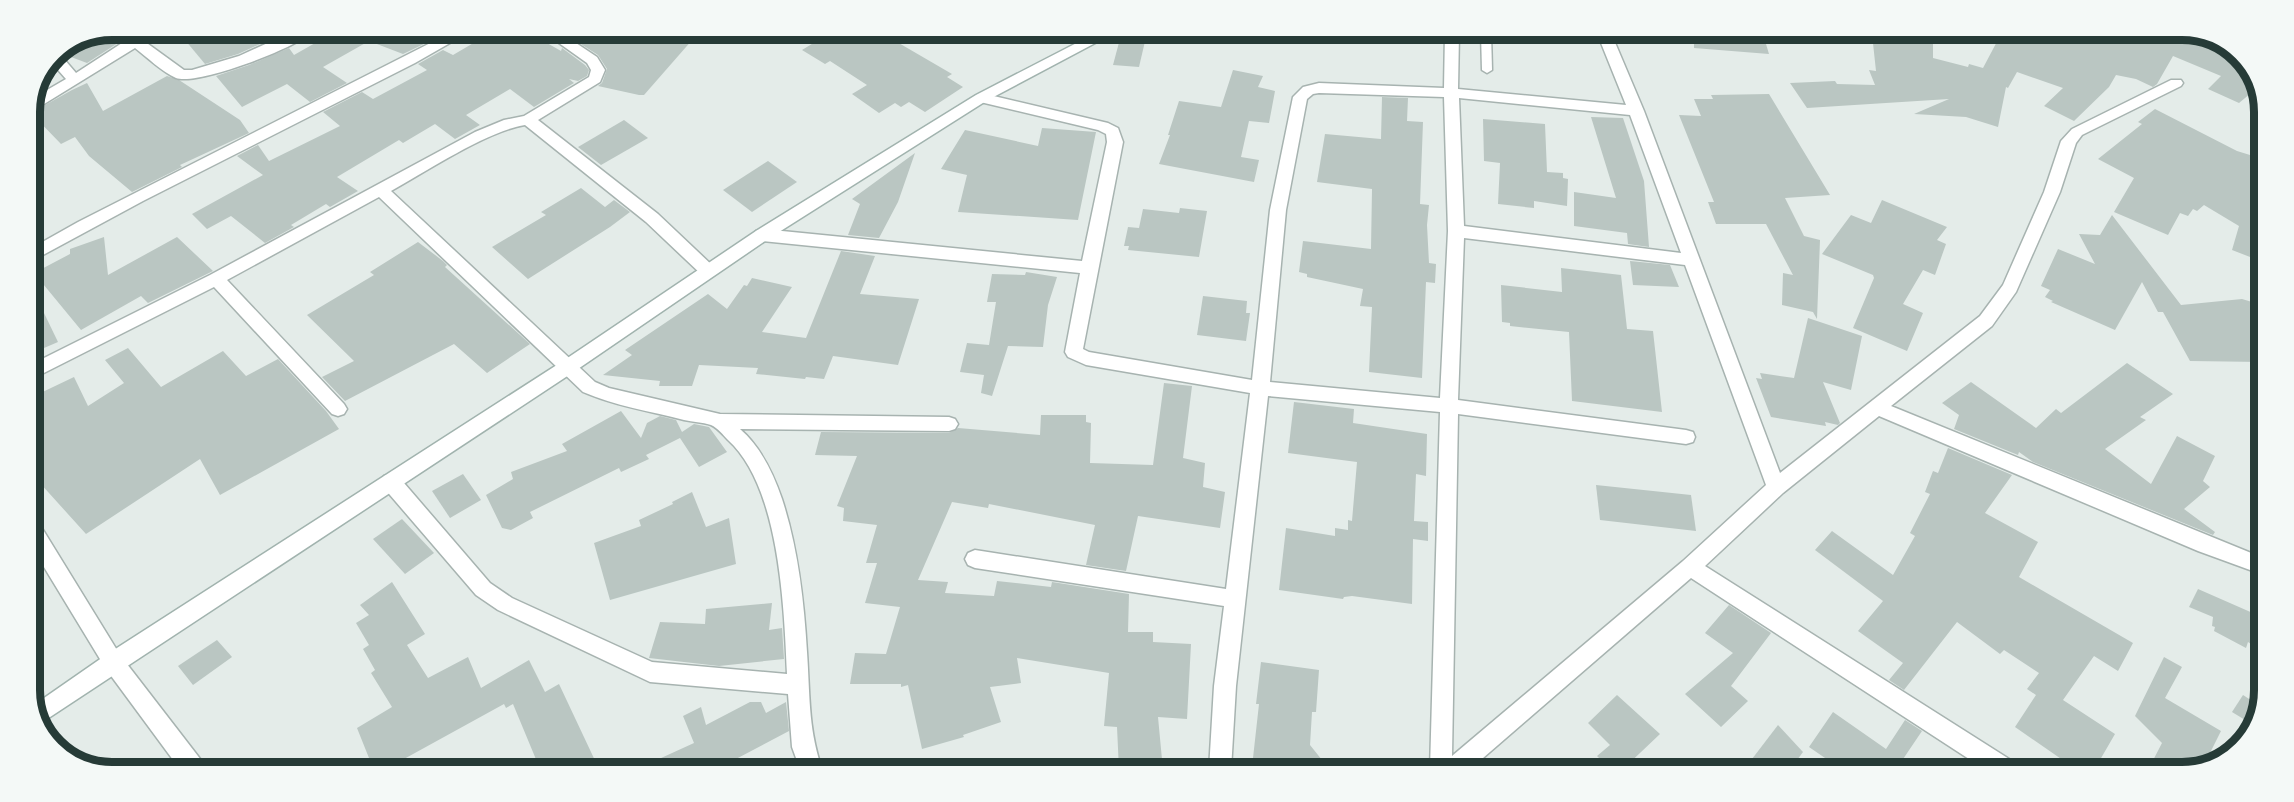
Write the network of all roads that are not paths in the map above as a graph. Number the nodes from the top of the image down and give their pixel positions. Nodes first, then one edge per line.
1 (138, 40) edge
2 (285, 40) edge
3 (448, 40) edge
4 (562, 40) edge
5 (1093, 40) edge
6 (1452, 40) edge
7 (1486, 40) edge
8 (1607, 40) edge
9 (136, 42) junction
10 (60, 64) edge
11 (1487, 70) dead end
12 (75, 80) junction
13 (2176, 83) dead end
14 (1451, 93) junction
15 (981, 98) junction
16 (42, 100) edge
17 (1637, 111) junction
18 (528, 120) junction
19 (381, 191) junction
20 (1456, 231) junction
21 (762, 235) junction
22 (40, 251) edge
23 (1690, 260) junction
24 (1089, 268) junction
25 (708, 270) junction
26 (216, 279) junction
27 (569, 366) junction
28 (40, 368) edge
29 (1260, 388) junction
30 (1450, 406) junction
31 (1878, 408) junction
32 (338, 409) dead end
33 (719, 421) junction
34 (950, 424) dead end
35 (1686, 438) dead end
36 (391, 482) junction
37 (1776, 487) junction
38 (41, 544) edge
39 (975, 559) dead end
40 (2254, 563) edge
41 (1690, 567) junction
42 (1235, 599) junction
43 (113, 662) junction
44 (798, 686) junction
45 (44, 710) edge
46 (188, 762) edge
47 (808, 762) edge
48 (1220, 762) edge
49 (1441, 762) edge
50 (1462, 762) edge
51 (1993, 762) edge

1 - 9 street
2 - 9 street
3 - 22 street
4 - 18 street
5 - 15 street
6 - 14 street
7 - 11 lane
8 - 17 street
9 - 12 street
10 - 12 street
12 - 16 street
13 - 31 street
14 - 17 street
14 - 20 street
14 - 29 street
15 - 21 street
15 - 24 street
17 - 23 street
18 - 19 street
18 - 25 street
19 - 26 street
19 - 27 street
20 - 23 street
20 - 30 street
21 - 24 street
21 - 25 street
23 - 37 street
24 - 29 street
25 - 27 street
26 - 28 street
26 - 32 street
27 - 33 street
27 - 36 street
29 - 30 street
29 - 42 street
30 - 35 street
30 - 49 street
31 - 37 street
31 - 40 street
33 - 34 street
33 - 44 street
36 - 43 street
36 - 44 street
37 - 41 street
38 - 43 street
39 - 42 street
41 - 50 street
41 - 51 street
42 - 48 street
43 - 45 street
43 - 46 street
44 - 47 street

